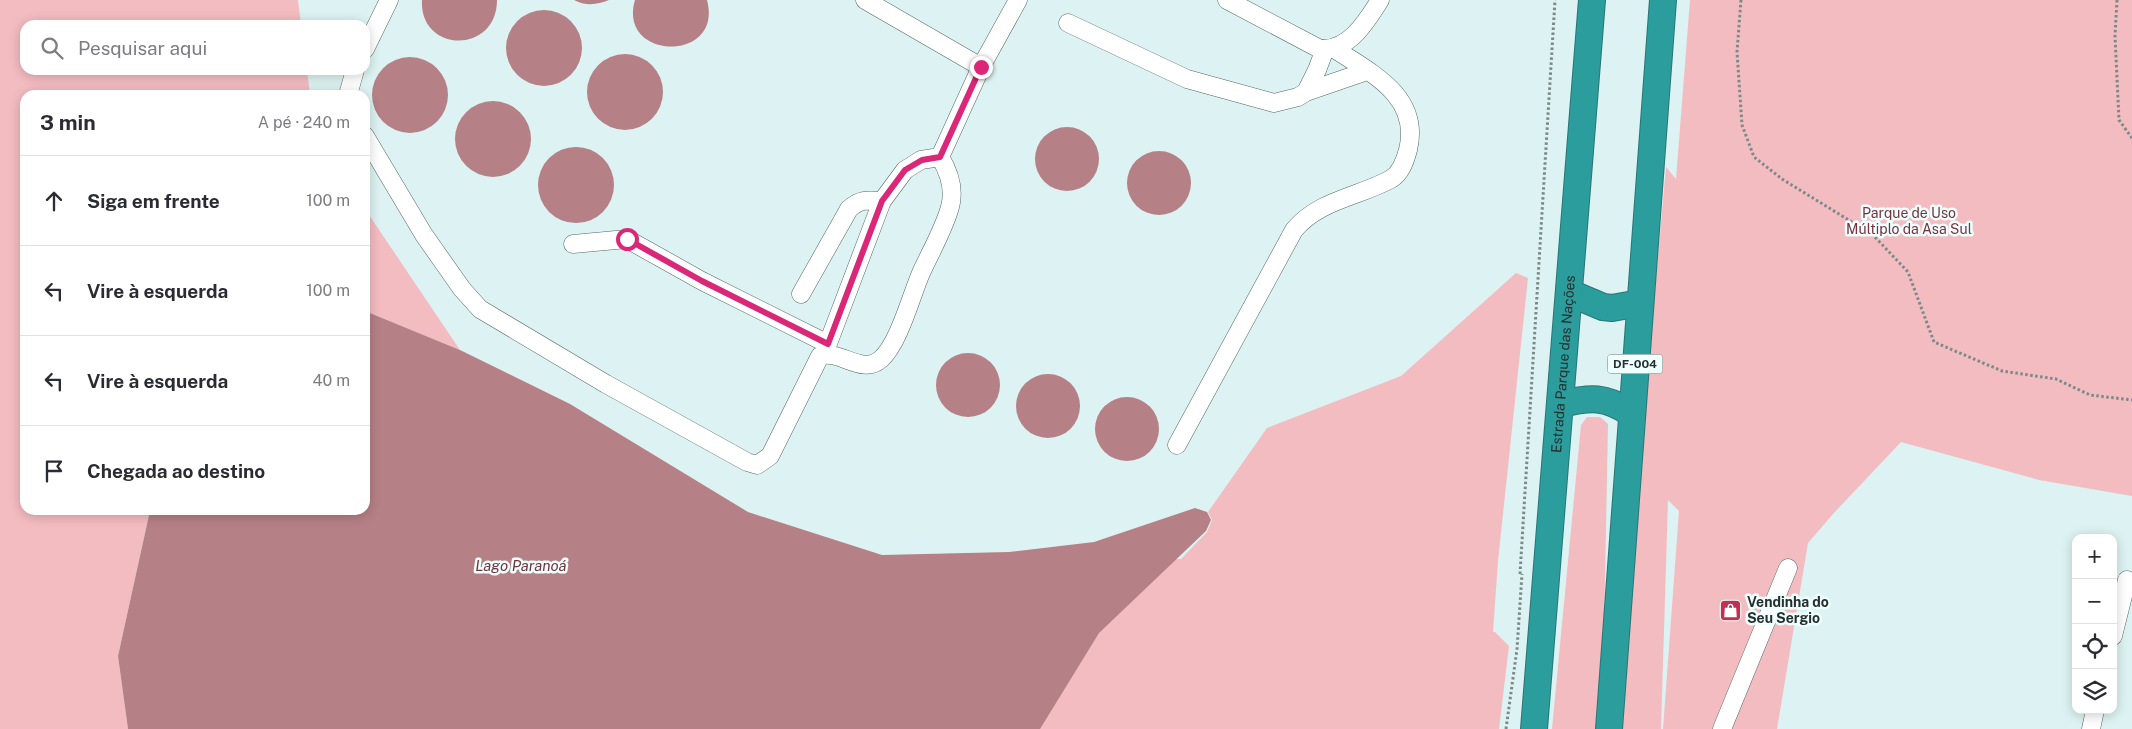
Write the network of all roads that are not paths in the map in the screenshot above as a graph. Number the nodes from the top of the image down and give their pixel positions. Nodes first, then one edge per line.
1 (389, 0) edge
2 (865, 0) edge
3 (1018, 0) edge
4 (1227, 0) edge
5 (1380, 0) edge
6 (1592, 0) edge
7 (1662, 0) edge
8 (1068, 23) dead end
9 (370, 39) edge
10 (1329, 49) junction
11 (981, 67) junction
12 (1367, 71) junction
13 (354, 75) edge
14 (349, 90) edge
15 (1306, 92) junction
16 (370, 144) edge
17 (940, 157) junction
18 (882, 201) junction
19 (573, 244) dead end
20 (1570, 293) junction
21 (801, 294) dead end
22 (1640, 303) junction
23 (826, 349) junction
24 (1561, 404) junction
25 (1632, 413) junction
26 (1177, 445) dead end
27 (1788, 568) dead end
28 (2127, 580) dead end
29 (2116, 624) edge
30 (2094, 714) edge
31 (1534, 729) edge
32 (1609, 729) edge
33 (1722, 729) edge
34 (2091, 729) edge

1 - 9 lane
2 - 11 lane
3 - 11 lane
4 - 10 lane
5 - 10 lane
6 - 20 highway, Estrada Parque das Nações
7 - 22 highway, DF-004
8 - 15 lane
10 - 12 lane
10 - 15 lane
11 - 17 lane
12 - 15 lane
12 - 26 lane
13 - 14 lane
16 - 23 lane
17 - 18 lane
17 - 23 lane
18 - 21 lane
18 - 23 lane
19 - 23 lane
20 - 22 highway
20 - 24 highway, Estrada Parque das Nações
22 - 25 highway, DF-004
24 - 25 highway
24 - 31 highway, Estrada Parque das Nações
25 - 32 highway, DF-004
27 - 33 lane
28 - 29 lane
30 - 34 lane

